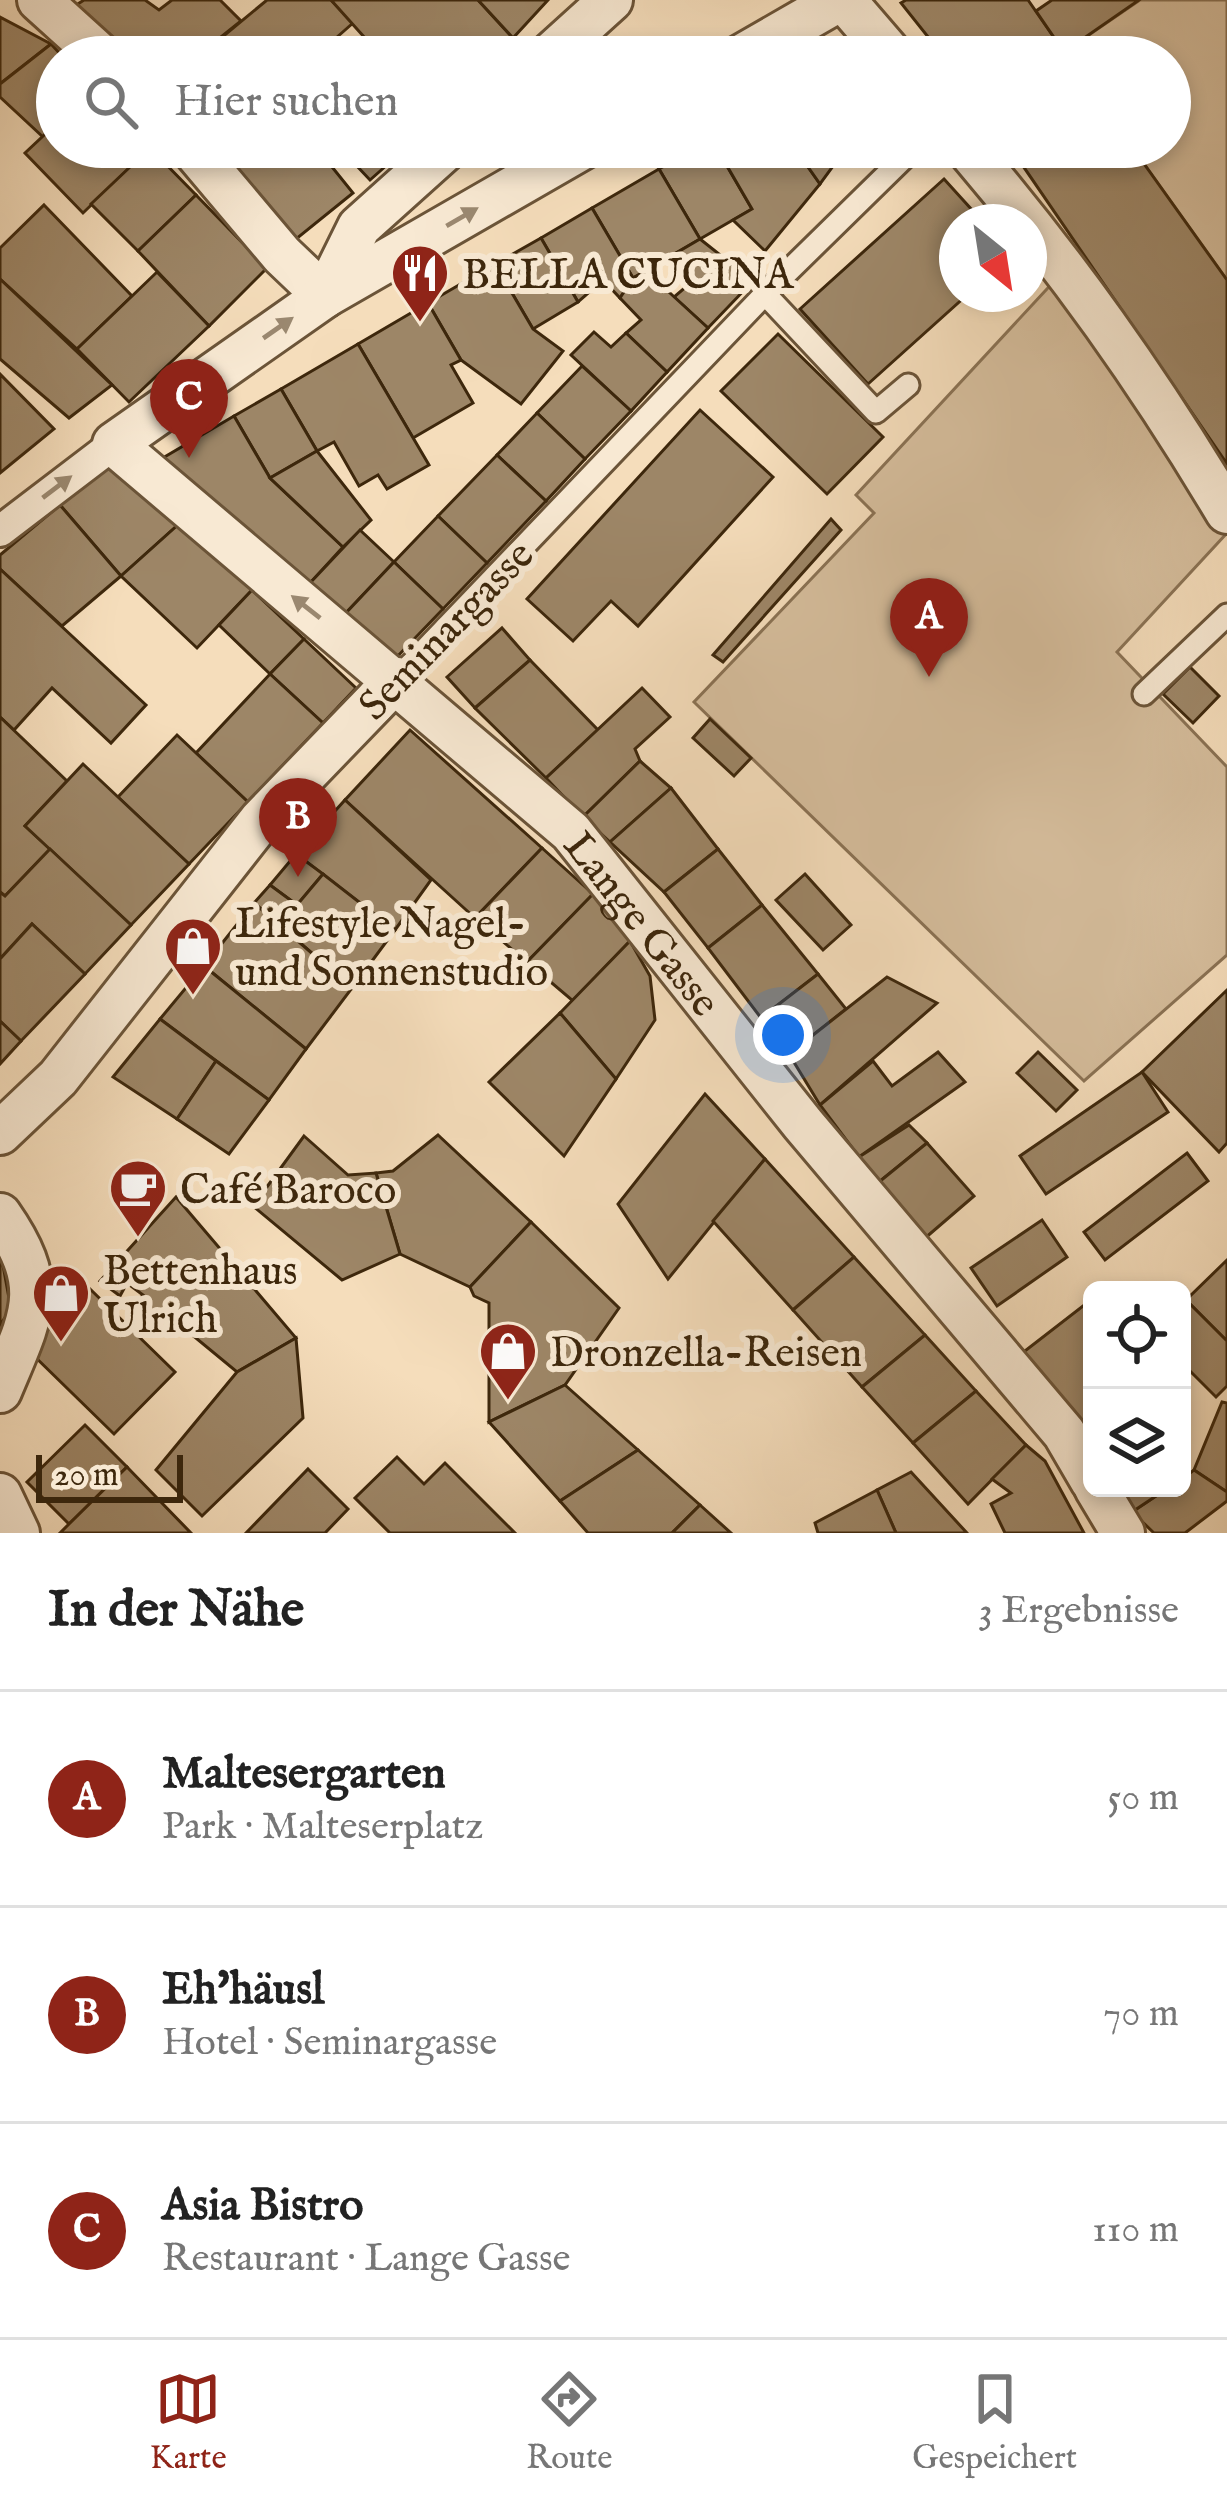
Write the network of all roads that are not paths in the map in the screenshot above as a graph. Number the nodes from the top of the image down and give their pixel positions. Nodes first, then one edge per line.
1 (39, 0) edge
2 (611, 0) edge
3 (842, 0) edge
4 (79, 36) edge
5 (571, 36) edge
6 (778, 36) edge
7 (874, 36) edge
8 (209, 168) edge
9 (425, 168) edge
10 (547, 168) edge
11 (894, 168) edge
12 (984, 168) edge
13 (765, 294) junction
14 (325, 296) junction
15 (908, 385) dead end
16 (114, 444) junction
17 (1227, 512) edge
18 (0, 531) edge
19 (1227, 614) edge
20 (398, 679) junction
21 (1144, 694) dead end
22 (0, 1133) edge
23 (0, 1215) edge
24 (0, 1391) edge
25 (1083, 1465) edge
26 (0, 1495) edge
27 (1102, 1497) edge
28 (18, 1533) edge
29 (1123, 1533) edge

1 - 4 street
2 - 5 street
3 - 6 street
3 - 7 street
8 - 14 street
9 - 14 street
14 -> 10 street
11 - 13 lane, Seminargasse
12 - 17 street
13 - 15 lane
13 - 20 lane, Seminargasse
16 -> 14 street
18 -> 16 street
20 -> 16 street, Lange Gasse
19 - 21 lane
20 - 22 street, Seminargasse
20 - 25 street, Lange Gasse
23 - 24 street
26 - 28 street
27 - 29 street, Lange Gasse

